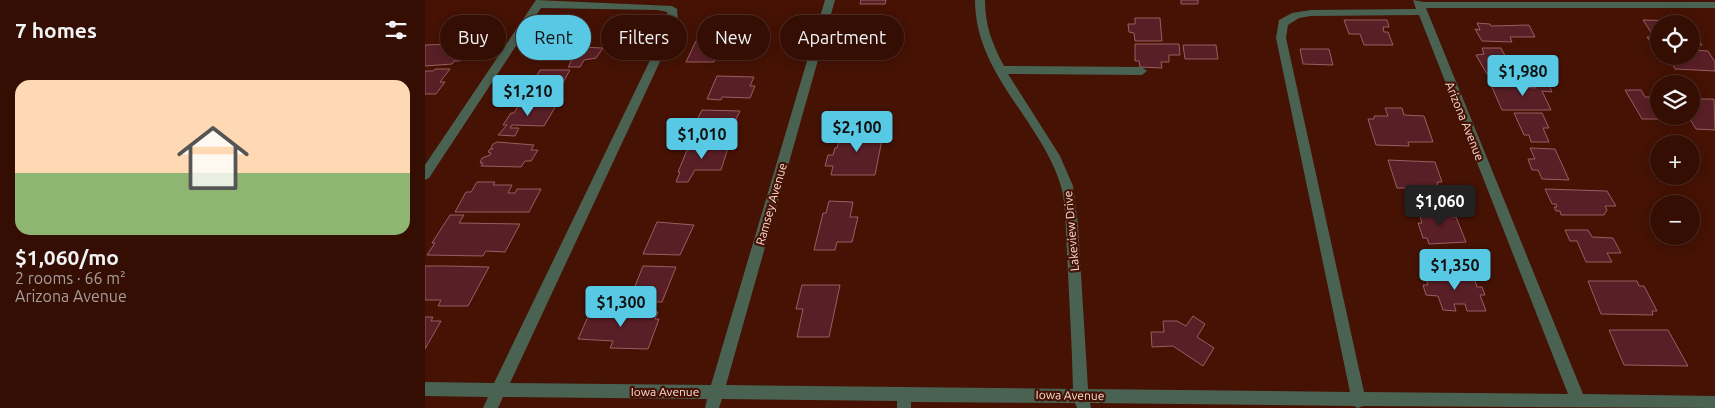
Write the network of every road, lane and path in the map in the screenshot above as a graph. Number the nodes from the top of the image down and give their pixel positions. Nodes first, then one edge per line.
1 (830, 0) edge
2 (980, 0) edge
3 (1713, 0) edge
4 (539, 2) edge
5 (1715, 4) edge
6 (1420, 6) edge
7 (1001, 70) junction
8 (1142, 71) dead end
9 (425, 175) edge
10 (425, 389) edge
11 (498, 390) junction
12 (717, 391) junction
13 (904, 401) edge
14 (1359, 401) junction
15 (1083, 402) edge
16 (1715, 403) edge
17 (1580, 405) edge
18 (490, 408) edge
19 (712, 408) edge

1 - 12 street, Ramsey Avenue
2 - 7 street, Lakeview Drive
3 - 5 street
4 - 9 street
4 - 11 street
5 - 6 street
6 - 14 street
6 - 17 street, Arizona Avenue
7 - 8 street
7 - 15 street, Lakeview Drive
10 - 11 street, Iowa Avenue
11 - 12 street, Iowa Avenue
11 - 18 street
12 - 13 street, Iowa Avenue
12 - 19 street, Ramsey Avenue
13 - 15 street, Iowa Avenue
14 - 15 street, Iowa Avenue
14 - 17 street, Iowa Avenue
16 - 17 street, Iowa Avenue

